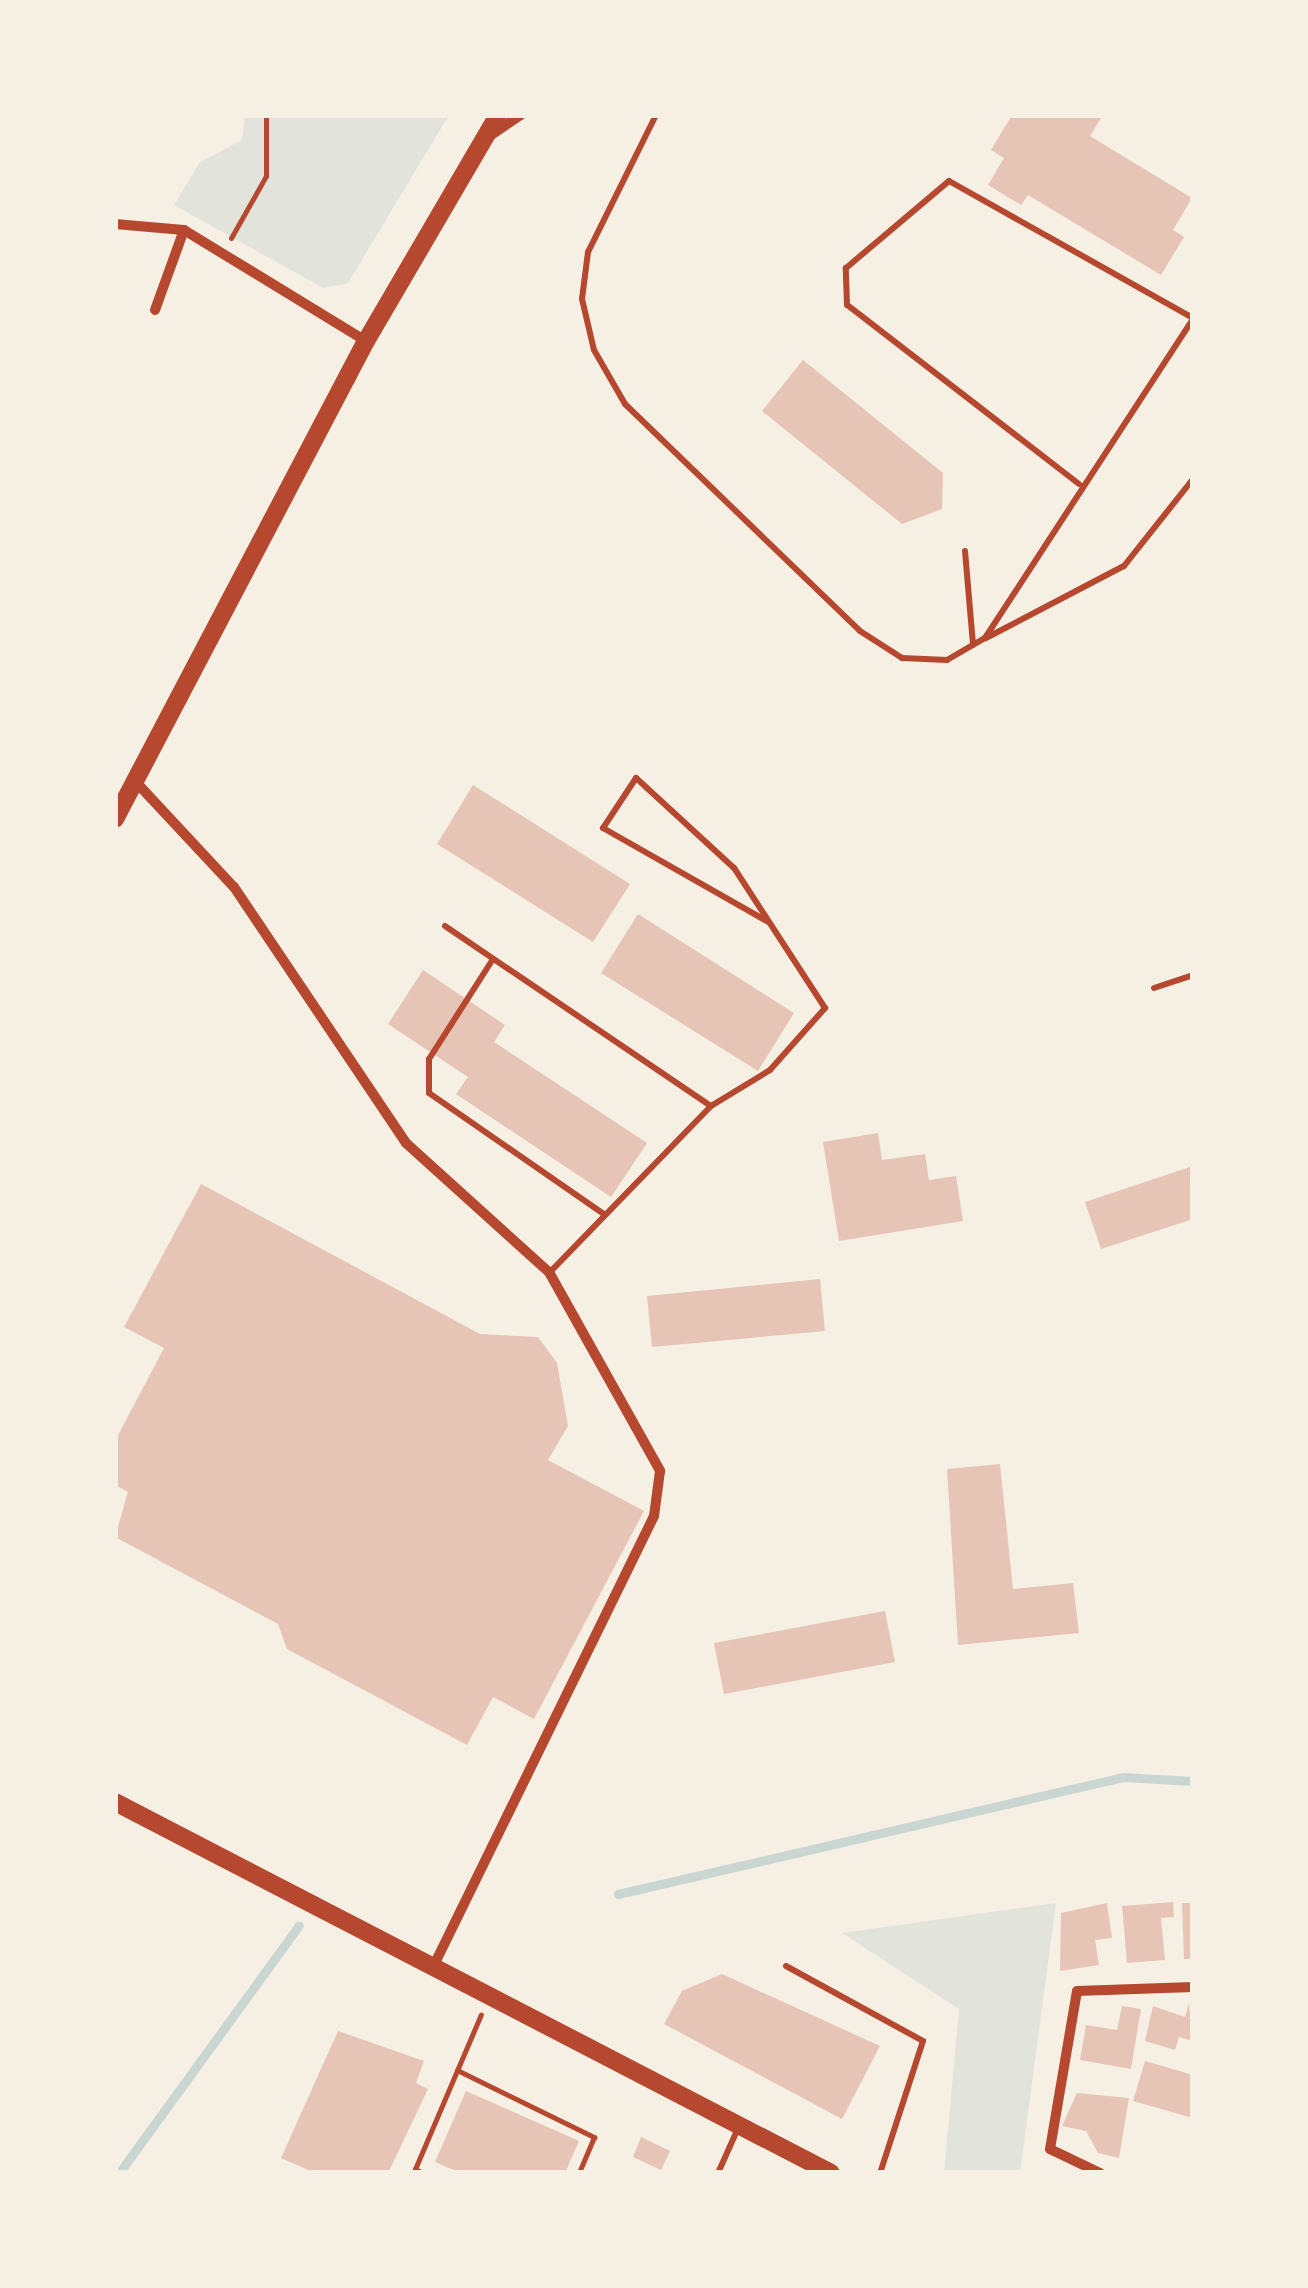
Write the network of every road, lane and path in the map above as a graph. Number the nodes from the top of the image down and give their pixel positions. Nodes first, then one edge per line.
1 (266, 115) edge
2 (498, 115) edge
3 (521, 115) edge
4 (656, 115) edge
5 (482, 141) junction
6 (115, 224) edge
7 (184, 230) junction
8 (223, 254) junction
9 (155, 310) dead end
10 (1193, 318) edge
11 (366, 341) junction
12 (1193, 479) edge
13 (1079, 484) junction
14 (964, 552) dead end
15 (985, 638) junction
16 (974, 645) junction
17 (135, 781) junction
18 (115, 819) edge
19 (767, 921) junction
20 (444, 926) dead end
21 (493, 959) junction
22 (1193, 975) edge
23 (1154, 988) dead end
24 (710, 1106) junction
25 (604, 1214) junction
26 (549, 1272) junction
27 (115, 1802) edge
28 (436, 1964) junction
29 (786, 1966) dead end
30 (1193, 1987) edge
31 (490, 1993) junction
32 (457, 2070) junction
33 (740, 2125) junction
34 (423, 2173) edge
35 (580, 2173) edge
36 (718, 2173) edge
37 (831, 2173) edge
38 (880, 2173) edge
39 (1100, 2173) edge

1 - 8 path
2 - 5 street
3 - 5 street
4 - 16 lane
5 - 11 street
6 - 7 street
7 - 8 street
7 - 9 street
8 - 11 street
10 - 13 lane
10 - 13 lane
11 - 17 street
12 - 15 lane
13 - 15 lane
14 - 16 lane
15 - 16 lane
17 - 18 street
17 - 26 street
19 - 19 lane
19 - 24 lane
20 - 21 lane
21 - 24 lane
21 - 25 lane
22 - 23 lane
24 - 25 lane
25 - 26 lane
26 - 28 street
27 - 28 street
28 - 31 street
29 - 38 lane
30 - 39 street
31 - 32 path
31 - 33 street
32 - 34 path
32 - 35 path
33 - 36 lane
33 - 37 street

